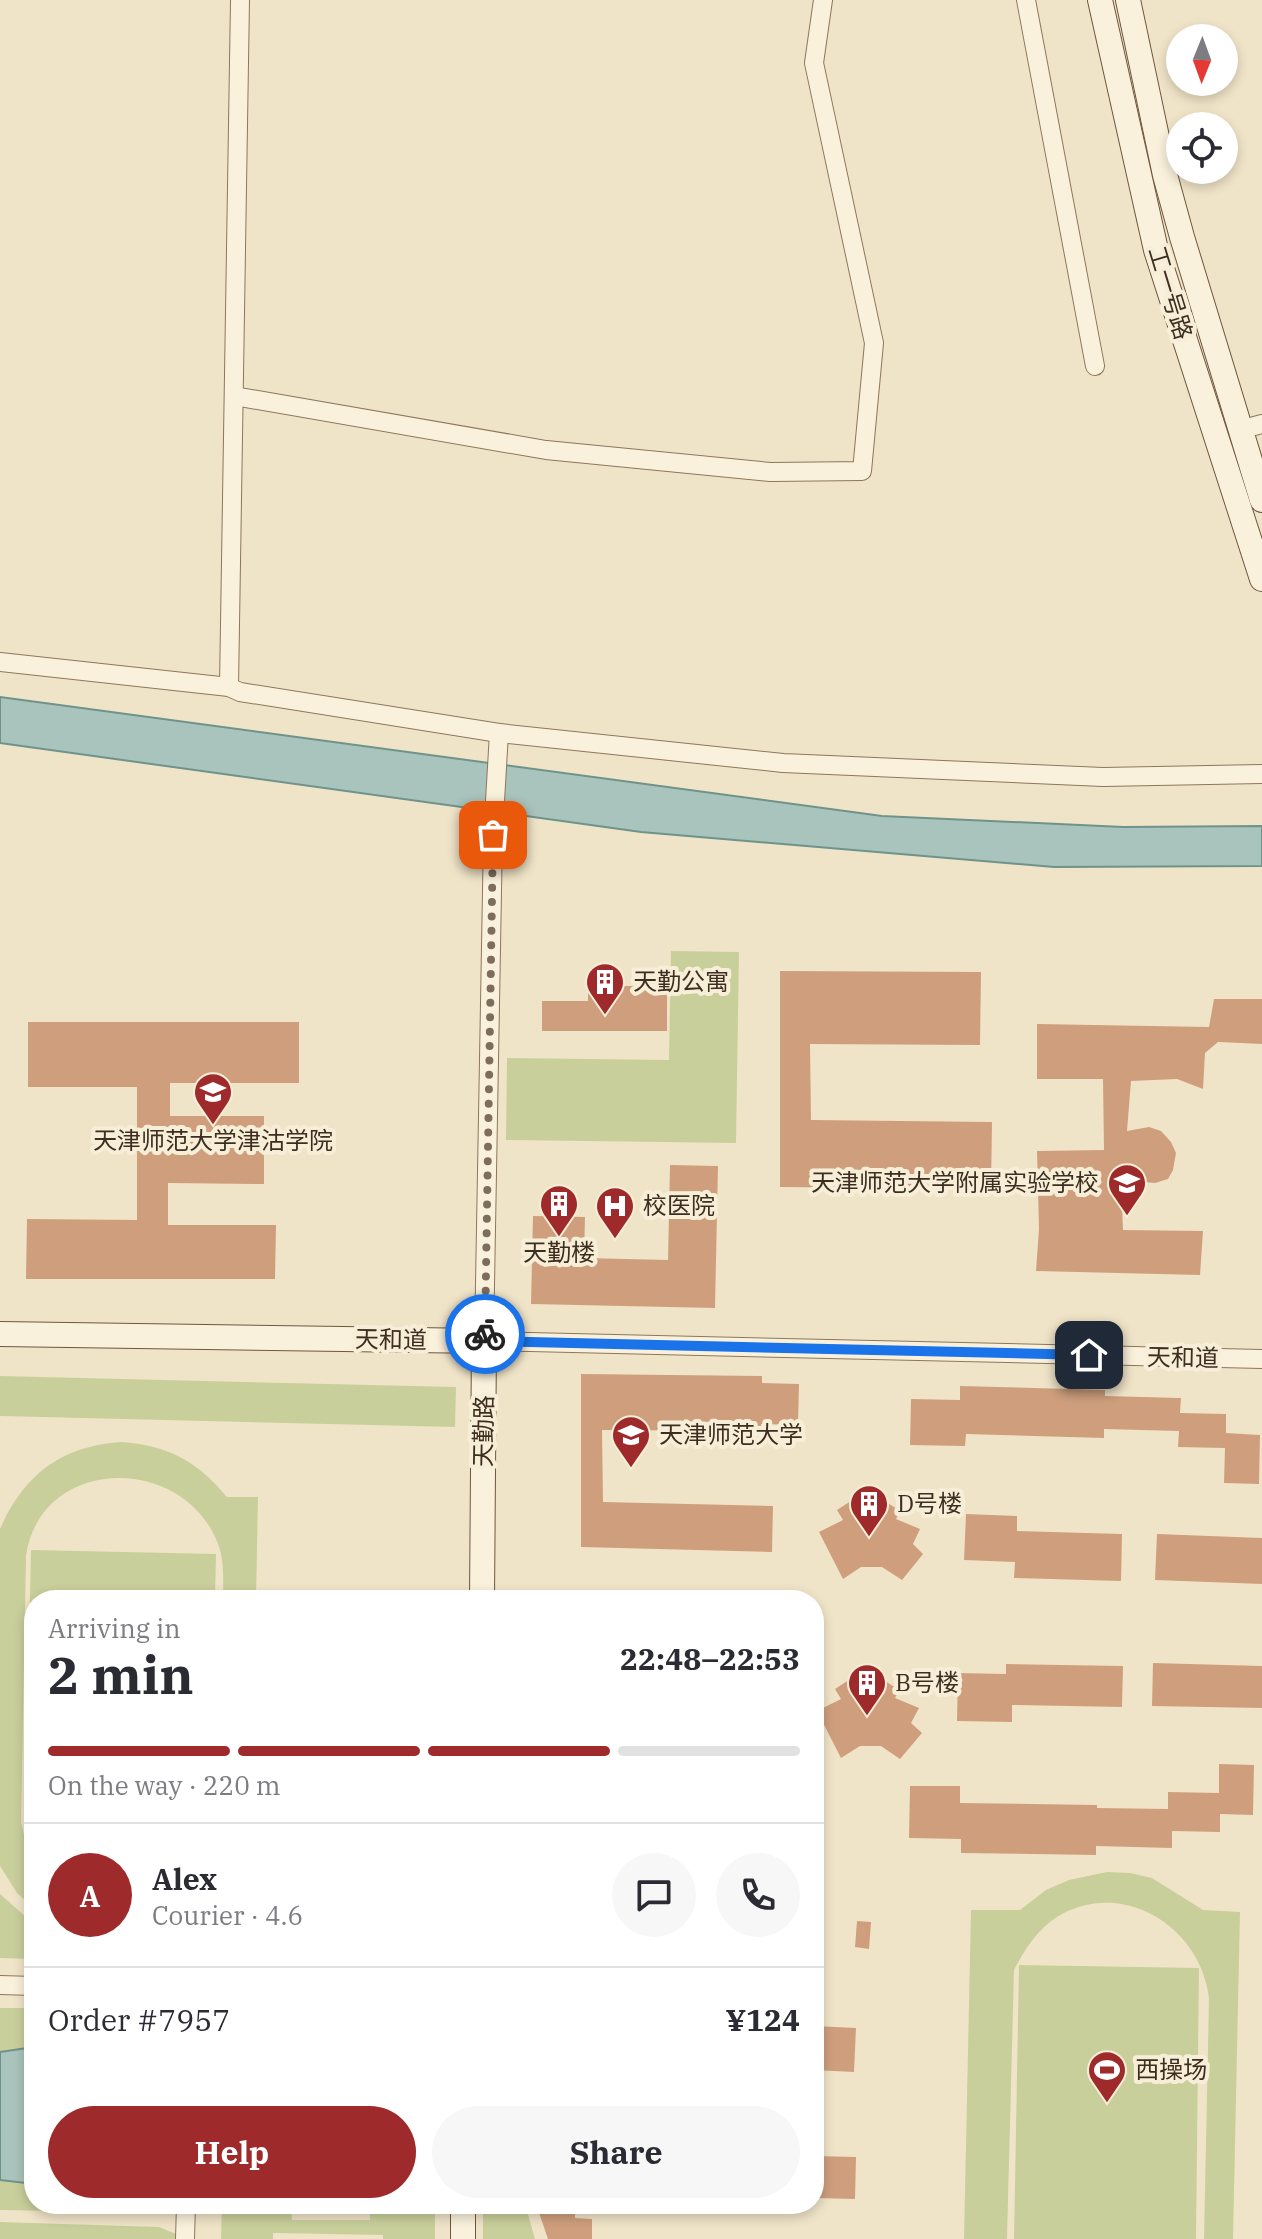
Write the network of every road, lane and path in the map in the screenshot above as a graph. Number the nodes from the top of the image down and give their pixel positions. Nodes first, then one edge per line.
1 (240, 0) edge
2 (823, 0) edge
3 (1026, 0) edge
4 (1100, 0) edge
5 (1128, 0) edge
6 (1095, 366) dead end
7 (234, 396) junction
8 (1251, 427) edge
9 (1262, 500) edge
10 (1262, 579) edge
11 (0, 662) edge
12 (229, 687) junction
13 (499, 733) junction
14 (1262, 774) edge
15 (0, 1334) edge
16 (484, 1341) junction
17 (1262, 1359) edge
18 (482, 1590) edge
19 (0, 1985) edge
20 (24, 1986) edge
21 (186, 2214) edge
22 (463, 2214) edge
23 (185, 2239) edge
24 (463, 2239) edge

1 - 7 street
2 - 7 street
3 - 6 street
4 - 10 main road, 工一号路
5 - 8 main road, 工一号路
7 - 12 street
8 - 9 main road, 工一号路
11 - 12 street
12 - 13 street
13 - 14 street
13 - 16 street, 天勤路
15 - 16 main road, 天和道
16 - 17 street, 天和道
16 - 18 main road, 天勤路
19 - 20 street
21 - 23 street
22 - 24 main road

